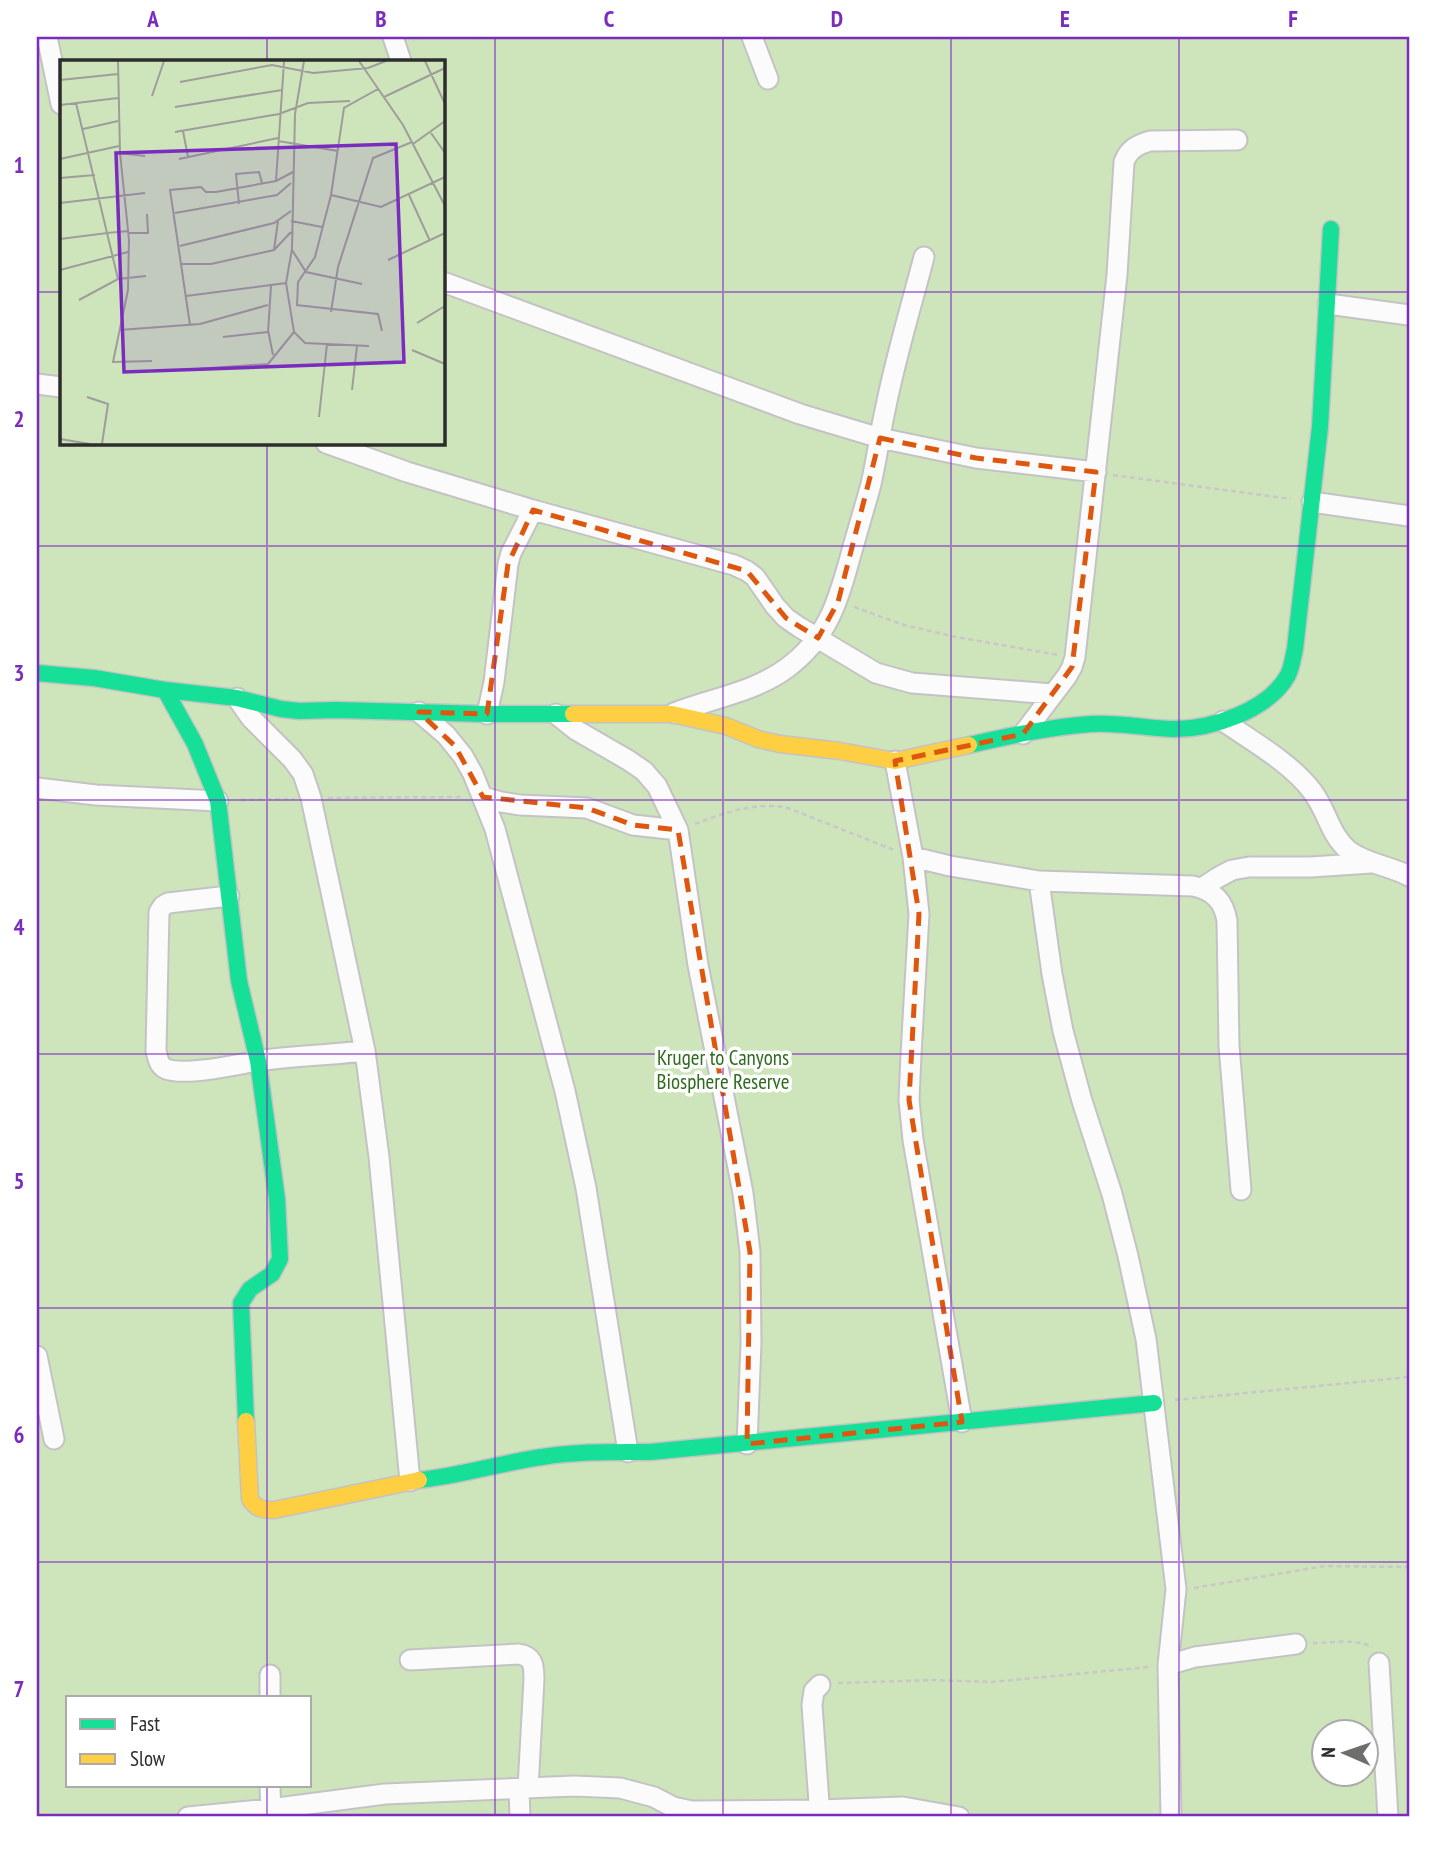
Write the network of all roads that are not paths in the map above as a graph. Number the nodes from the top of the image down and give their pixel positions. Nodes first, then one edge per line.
1 (47, 37) edge
2 (393, 37) edge
3 (752, 37) edge
4 (401, 60) edge
5 (768, 79) dead end
6 (60, 99) edge
7 (1237, 140) dead end
8 (1331, 229) dead end
9 (924, 257) dead end
10 (444, 282) edge
11 (1328, 304) junction
12 (1409, 314) edge
13 (37, 384) edge
14 (60, 387) edge
15 (880, 438) junction
16 (329, 444) edge
17 (1096, 472) junction
18 (1312, 502) junction
19 (533, 510) junction
20 (1409, 516) edge
21 (818, 638) junction
22 (37, 673) edge
23 (166, 691) junction
24 (1053, 694) junction
25 (237, 698) junction
26 (419, 712) junction
27 (487, 714) junction
28 (556, 714) junction
29 (672, 714) junction
30 (1223, 721) junction
31 (1023, 734) junction
32 (895, 761) junction
33 (37, 788) edge
34 (483, 797) junction
35 (218, 801) junction
36 (678, 830) junction
37 (914, 858) junction
38 (1371, 863) junction
39 (1409, 876) edge
40 (1039, 881) junction
41 (1202, 888) junction
42 (229, 896) junction
43 (365, 1051) junction
44 (258, 1061) junction
45 (1241, 1190) dead end
46 (37, 1356) edge
47 (39, 1378) edge
48 (1154, 1402) junction
49 (962, 1422) junction
50 (54, 1439) dead end
51 (747, 1444) junction
52 (628, 1452) junction
53 (410, 1481) junction
54 (1296, 1644) road end
55 (410, 1660) dead end
56 (1379, 1663) road end
57 (1168, 1665) junction
58 (270, 1675) dead end
59 (820, 1685) road end
60 (270, 1696) edge
61 (270, 1787) edge
62 (523, 1789) junction
63 (654, 1797) junction
64 (270, 1813) edge
65 (820, 1814) edge
66 (188, 1817) edge
67 (520, 1817) edge
68 (658, 1817) edge
69 (959, 1817) edge
70 (1171, 1817) edge
71 (1388, 1817) edge

1 - 6 street
2 - 4 street
3 - 5 street
7 - 17 street
8 - 11 street
9 - 15 street
10 - 15 street
11 - 12 street
11 - 18 street
13 - 14 street
15 - 17 street
15 - 21 street
16 - 19 street
17 - 24 street
18 - 20 street
18 - 30 street
19 - 21 street
19 - 27 street
21 - 24 street
21 - 29 street
22 - 23 street
23 - 25 street
23 - 35 street
24 - 31 street
25 - 26 street
25 - 43 street
26 - 27 street
26 - 34 street
27 - 28 street
28 - 29 street
28 - 36 street
29 - 32 street
30 - 31 street
30 - 38 street
31 - 32 street
32 - 37 street
33 - 35 street
34 - 36 street
34 - 52 street
35 - 42 street
36 - 51 street
37 - 40 street
37 - 49 street
38 - 39 street
38 - 41 street
40 - 41 street
40 - 48 street
41 - 45 street
42 - 44 street
42 - 44 street
43 - 44 street
43 - 53 street
44 - 53 street
46 - 47 street
47 - 50 street
48 - 49 street
48 - 57 street
49 - 51 street
51 - 52 street
52 - 53 street
54 - 57 street
55 - 62 street
56 - 71 street
57 - 70 street
58 - 60 street
59 - 65 street
61 - 64 street
62 - 63 street
62 - 64 street
62 - 67 street
63 - 65 street
63 - 68 street
64 - 66 street
65 - 69 street

